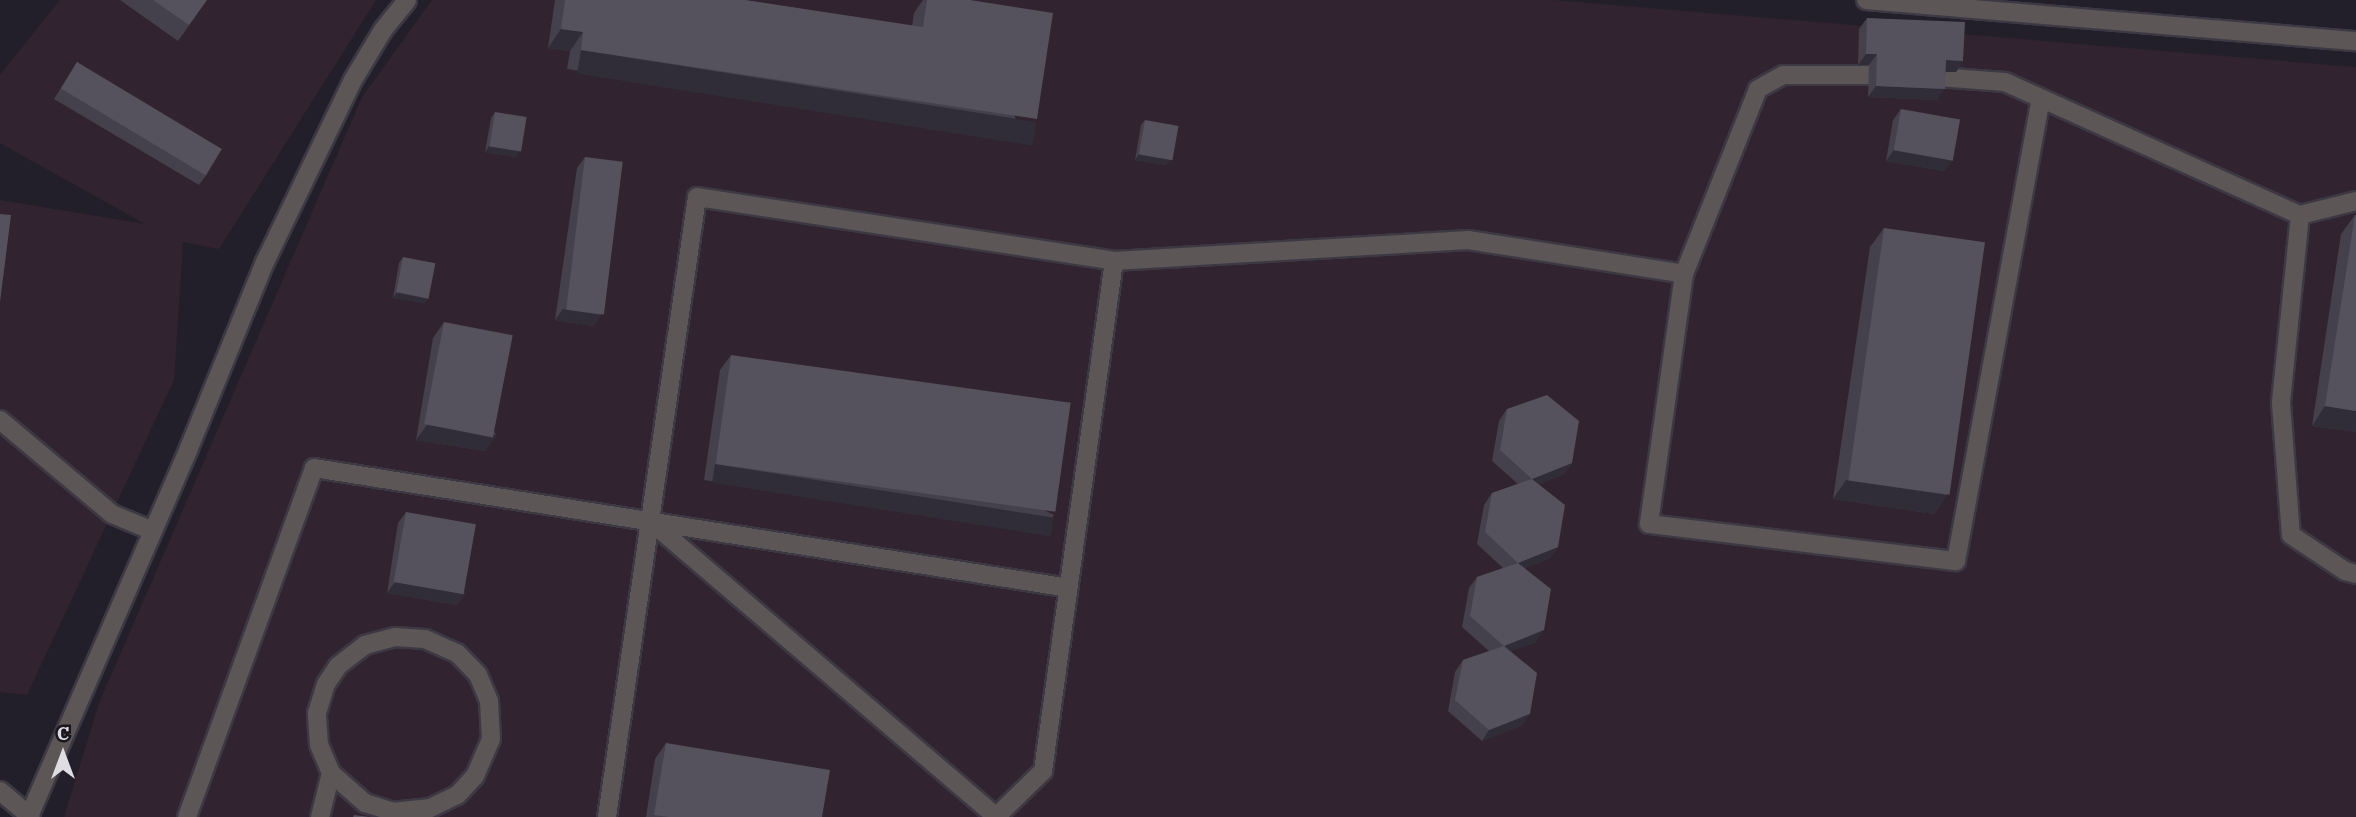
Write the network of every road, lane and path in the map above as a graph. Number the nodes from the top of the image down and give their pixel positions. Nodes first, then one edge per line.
1 (407, 0) edge
2 (1866, 0) edge
3 (2356, 41) edge
4 (1869, 75) dead end
5 (1938, 77) edge
6 (2041, 99) junction
7 (2356, 201) edge
8 (2300, 215) junction
9 (1114, 261) junction
10 (1684, 274) junction
11 (0, 420) edge
12 (650, 521) junction
13 (153, 531) junction
14 (2356, 574) edge
15 (1069, 588) junction
16 (331, 773) junction
17 (0, 791) edge
18 (30, 816) edge
19 (187, 817) edge
20 (320, 817) edge
21 (607, 817) edge
22 (996, 817) edge

1 - 13 street
2 - 3 street
4 - 10 street
5 - 6 street
6 - 8 street
6 - 10 street
7 - 8 street
8 - 14 street
9 - 10 street
9 - 12 street
9 - 15 street
11 - 13 street
12 - 15 street
12 - 19 street
12 - 21 street
12 - 22 street
13 - 18 street
15 - 22 street
16 - 16 street
16 - 20 street
17 - 18 street

